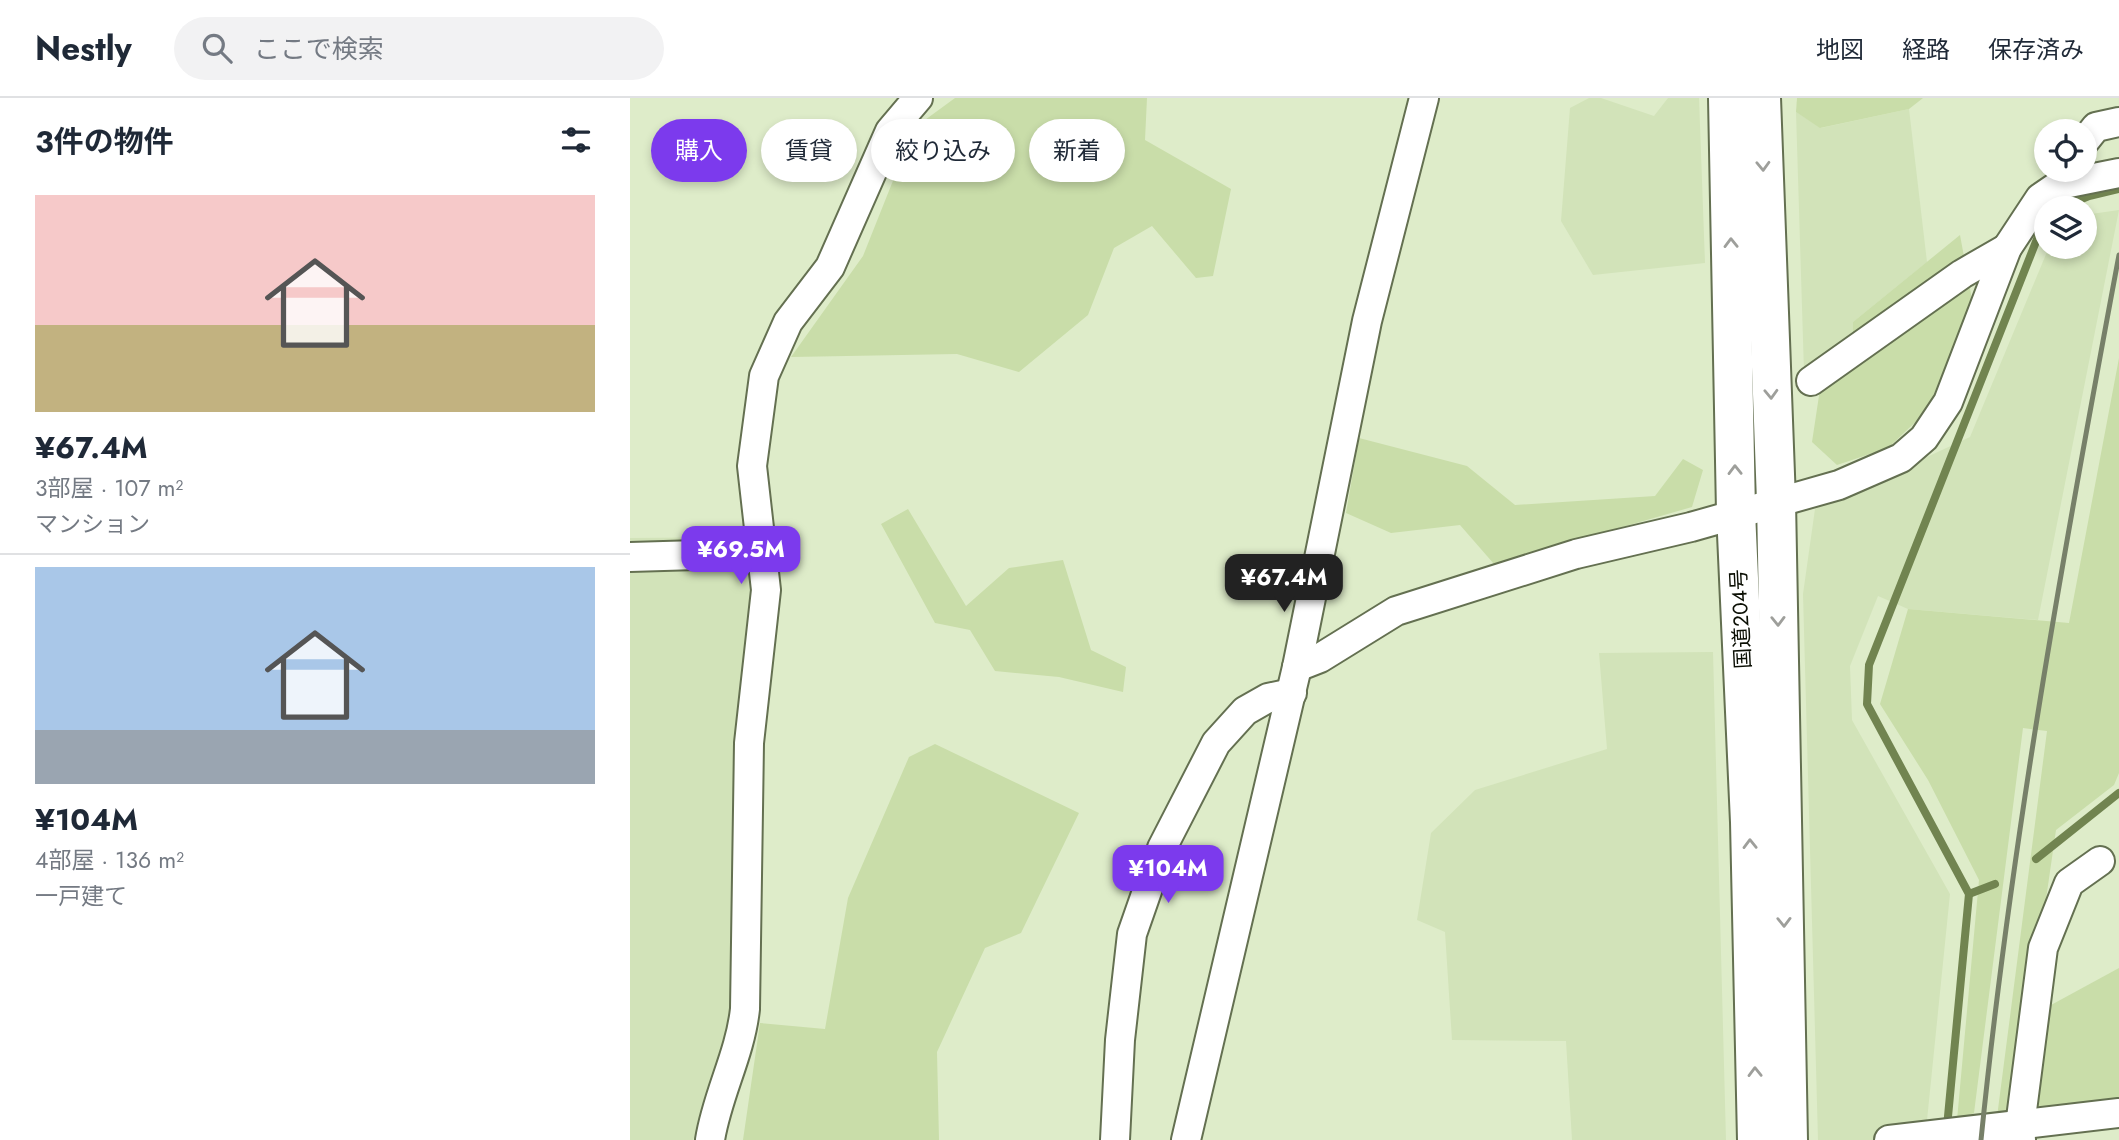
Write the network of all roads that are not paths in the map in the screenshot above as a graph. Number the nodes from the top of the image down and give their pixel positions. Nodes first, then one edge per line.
1 (918, 98) edge
2 (1424, 98) edge
3 (1728, 98) edge
4 (1761, 98) edge
5 (2119, 122) edge
6 (2097, 127) edge
7 (2119, 173) edge
8 (2053, 182) edge
9 (2042, 196) edge
10 (2043, 196) edge
11 (2034, 207) edge
12 (2007, 248) junction
13 (1811, 381) dead end
14 (1776, 501) junction
15 (1736, 512) junction
16 (731, 554) dead end
17 (630, 557) edge
18 (1294, 680) junction
19 (2100, 861) dead end
20 (2119, 1113) edge
21 (2021, 1133) edge
22 (710, 1140) edge
23 (1115, 1140) edge
24 (1186, 1140) edge
25 (1757, 1140) edge
26 (1788, 1140) edge
27 (1889, 1140) edge

1 - 22 street
2 - 18 street
15 -> 3 highway, 国道204号
4 -> 14 highway, 国道204号
5 - 6 street
7 - 10 street
8 - 9 street
11 - 12 street
12 - 13 street
12 - 14 street
14 - 15 street
14 -> 26 highway, 国道204号
15 - 18 street
25 -> 15 highway, 国道204号
16 - 17 street
18 - 23 street
18 - 24 street
19 - 21 street
20 - 21 street
21 - 27 street

